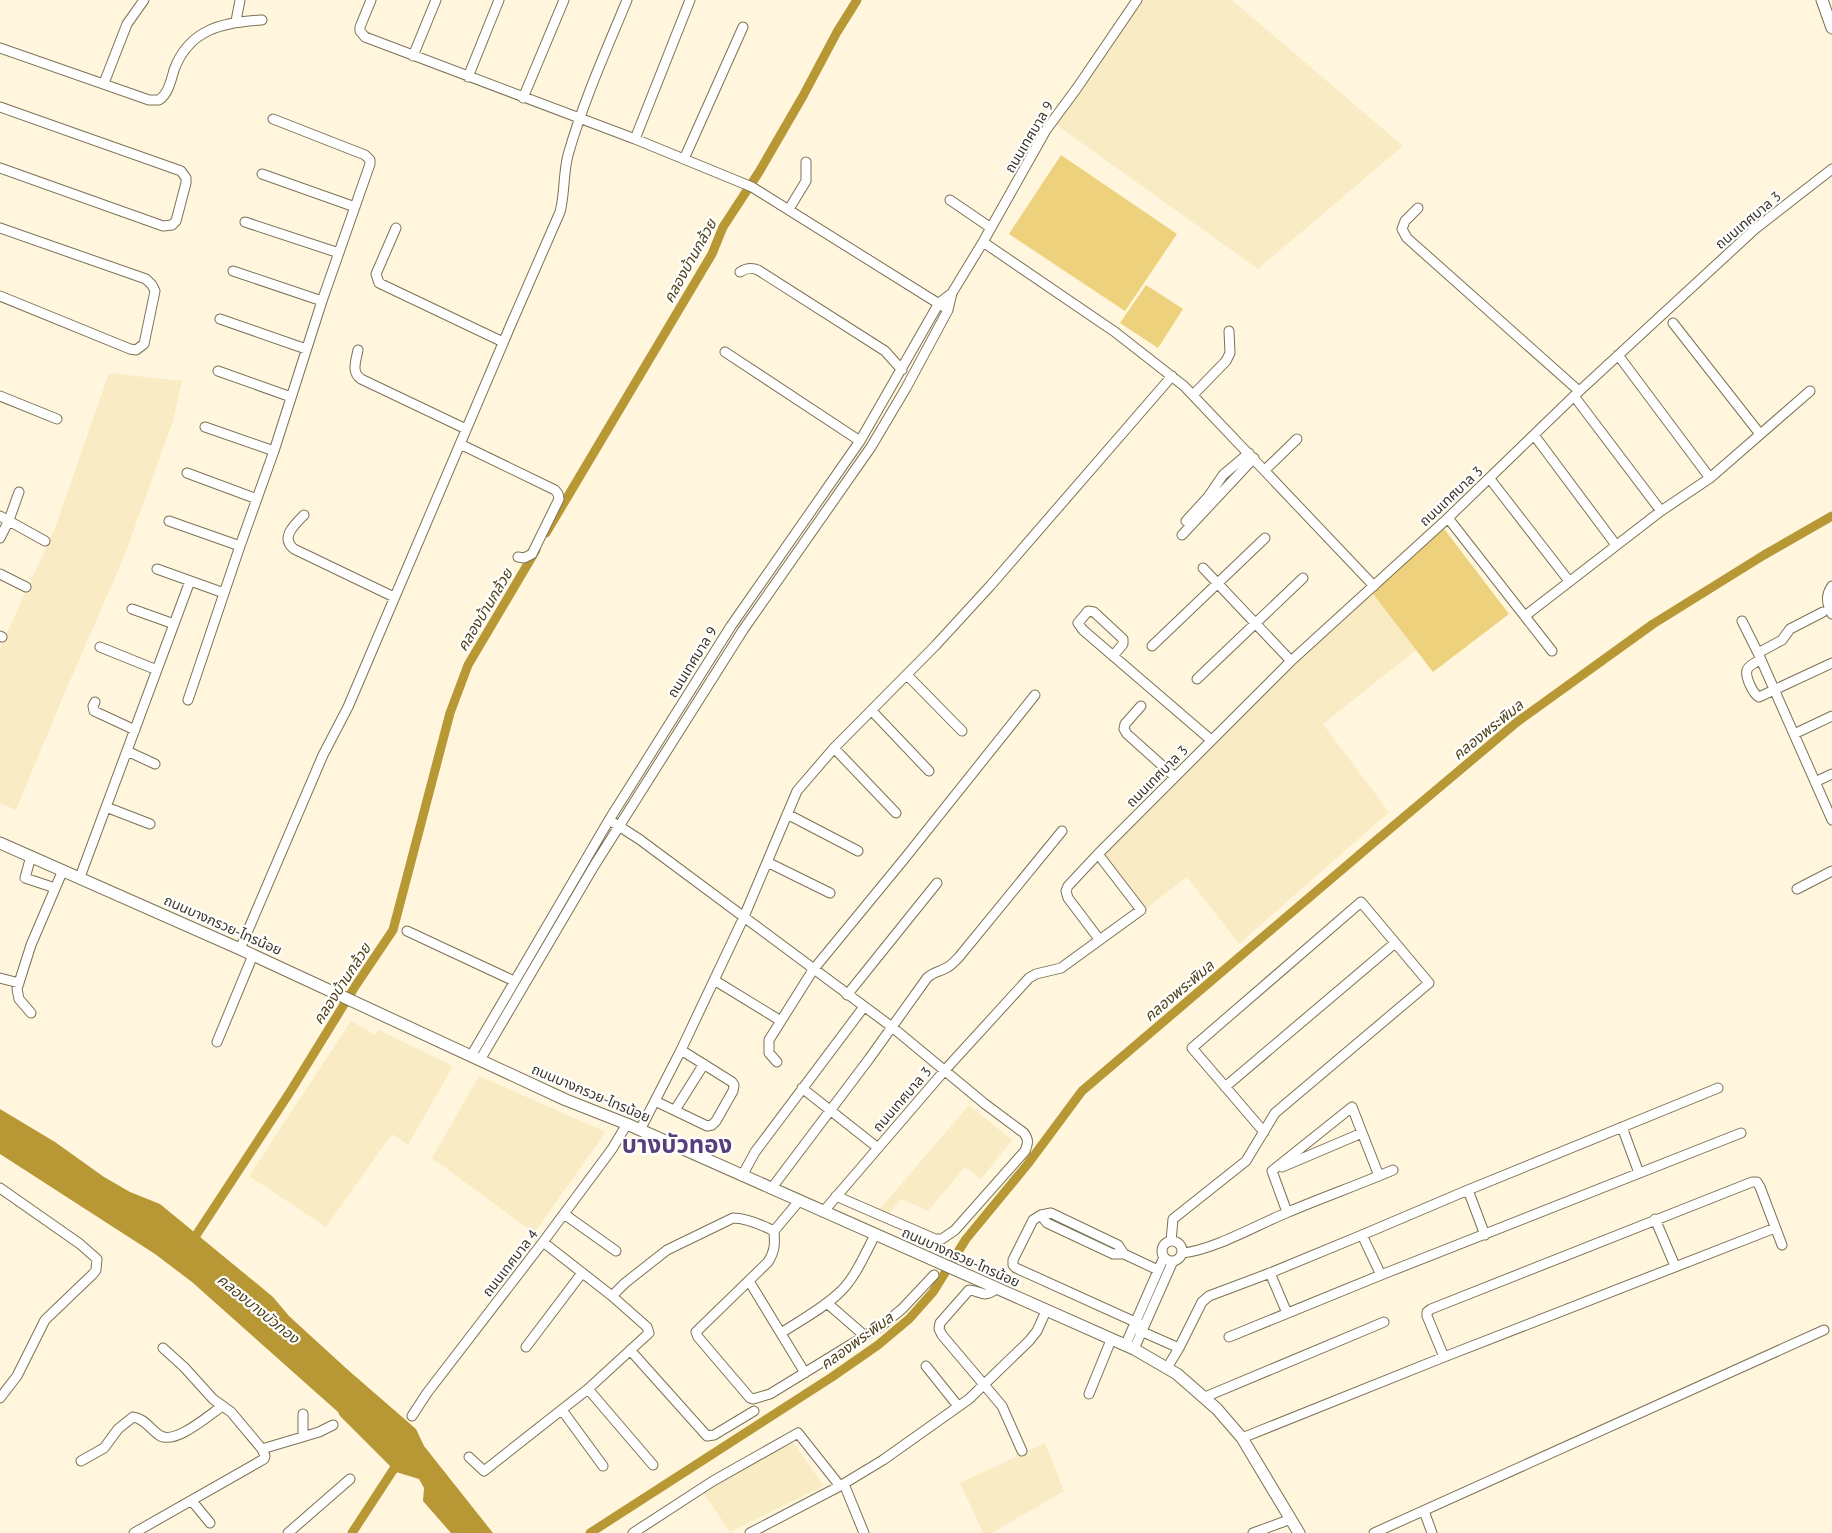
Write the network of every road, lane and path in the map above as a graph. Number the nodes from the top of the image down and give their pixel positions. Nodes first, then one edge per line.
1 (144, 0) edge
2 (240, 0) edge
3 (371, 0) edge
4 (436, 0) edge
5 (499, 0) edge
6 (564, 0) edge
7 (627, 0) edge
8 (690, 0) edge
9 (1137, 0) edge
10 (1822, 0) edge
11 (262, 20) dead end
12 (236, 21) junction
13 (743, 27) dead end
14 (1832, 28) edge
15 (0, 48) edge
16 (413, 56) junction
17 (468, 77) junction
18 (104, 83) junction
19 (523, 98) junction
20 (0, 107) edge
21 (273, 119) dead end
22 (579, 119) junction
23 (635, 139) junction
24 (684, 159) junction
25 (806, 162) dead end
26 (0, 168) edge
27 (1832, 169) edge
28 (262, 174) dead end
29 (950, 200) dead end
30 (355, 207) junction
31 (1418, 208) dead end
32 (789, 209) junction
33 (245, 222) dead end
34 (0, 228) edge
35 (396, 228) dead end
36 (991, 228) junction
37 (983, 242) junction
38 (339, 253) junction
39 (233, 271) dead end
40 (740, 272) dead end
41 (952, 293) junction
42 (0, 296) edge
43 (322, 301) junction
44 (939, 303) junction
45 (948, 310) junction
46 (220, 319) dead end
47 (1673, 322) dead end
48 (1229, 332) dead end
49 (503, 342) junction
50 (306, 349) junction
51 (358, 350) dead end
52 (725, 352) dead end
53 (1618, 356) junction
54 (902, 370) junction
55 (218, 371) dead end
56 (1172, 376) junction
57 (1810, 391) dead end
58 (1576, 393) junction
59 (1193, 395) junction
60 (0, 396) edge
61 (291, 397) junction
62 (57, 419) dead end
63 (205, 427) dead end
64 (466, 429) junction
65 (1760, 434) junction
66 (1534, 435) junction
67 (1297, 439) dead end
68 (860, 440) junction
69 (460, 444) junction
70 (274, 450) junction
71 (1251, 456) junction
72 (1265, 470) junction
73 (188, 473) dead end
74 (1710, 478) junction
75 (1490, 479) junction
76 (19, 492) dead end
77 (256, 499) junction
78 (1661, 511) junction
79 (304, 515) dead end
80 (0, 516) edge
81 (1448, 518) junction
82 (9, 520) junction
83 (169, 521) dead end
84 (1186, 521) dead end
85 (1182, 535) dead end
86 (0, 538) edge
87 (1265, 538) dead end
88 (45, 541) dead end
89 (1616, 545) junction
90 (240, 546) junction
91 (518, 557) dead end
92 (1203, 568) dead end
93 (157, 569) dead end
94 (0, 574) edge
95 (1304, 578) dead end
96 (190, 581) junction
97 (1569, 581) junction
98 (1217, 583) junction
99 (1374, 586) junction
100 (1832, 586) edge
101 (26, 587) dead end
102 (224, 593) junction
103 (394, 597) junction
104 (132, 610) dead end
105 (1827, 613) edge
106 (1525, 616) junction
107 (1742, 621) dead end
108 (1256, 622) junction
109 (174, 624) junction
110 (1152, 646) dead end
111 (100, 647) dead end
112 (1552, 651) dead end
113 (1113, 656) junction
114 (1759, 656) junction
115 (1291, 661) junction
116 (1832, 663) edge
117 (157, 670) junction
118 (907, 675) junction
119 (1197, 679) dead end
120 (1774, 690) junction
121 (1035, 695) dead end
122 (188, 700) dead end
123 (95, 702) dead end
124 (1141, 706) dead end
125 (872, 711) junction
126 (1832, 716) edge
127 (135, 730) junction
128 (962, 731) dead end
129 (1794, 734) junction
130 (1211, 740) junction
131 (834, 748) junction
132 (127, 751) junction
133 (155, 764) dead end
134 (929, 771) dead end
135 (1832, 774) edge
136 (1175, 777) junction
137 (1815, 782) junction
138 (106, 807) junction
139 (896, 813) dead end
140 (787, 814) junction
141 (609, 820) junction
142 (1832, 820) edge
143 (150, 824) dead end
144 (619, 826) junction
145 (1062, 831) dead end
146 (0, 843) edge
147 (858, 851) dead end
148 (1098, 854) junction
149 (31, 856) junction
150 (767, 862) junction
151 (63, 870) junction
152 (1832, 871) edge
153 (80, 877) junction
154 (937, 883) dead end
155 (55, 888) junction
156 (1797, 889) dead end
157 (830, 893) dead end
158 (743, 919) junction
159 (407, 931) dead end
160 (1100, 939) junction
161 (1396, 943) junction
162 (240, 949) junction
163 (253, 955) junction
164 (813, 970) junction
165 (0, 978) edge
166 (714, 980) junction
167 (20, 982) junction
168 (514, 982) junction
169 (847, 995) junction
170 (863, 1008) junction
171 (31, 1013) dead end
172 (781, 1021) junction
173 (892, 1027) junction
174 (217, 1042) dead end
175 (681, 1050) junction
176 (475, 1058) junction
177 (777, 1062) dead end
178 (704, 1064) junction
179 (945, 1070) junction
180 (1225, 1086) junction
181 (802, 1088) junction
182 (1718, 1088) dead end
183 (655, 1101) junction
184 (675, 1110) junction
185 (829, 1110) junction
186 (628, 1124) junction
187 (1622, 1127) junction
188 (640, 1130) junction
189 (1264, 1132) junction
190 (1362, 1133) junction
191 (1741, 1133) dead end
192 (878, 1148) junction
193 (1393, 1170) dead end
194 (1272, 1172) junction
195 (1639, 1173) junction
196 (742, 1176) junction
197 (1379, 1176) junction
198 (0, 1188) edge
199 (771, 1189) junction
200 (1468, 1190) junction
201 (836, 1196) junction
202 (799, 1201) junction
203 (823, 1212) junction
204 (1287, 1212) junction
205 (564, 1214) junction
206 (1041, 1215) junction
207 (1655, 1219) junction
208 (1082, 1228) junction
209 (1775, 1228) junction
210 (774, 1231) junction
211 (875, 1235) junction
212 (1362, 1235) junction
213 (1485, 1235) junction
214 (1078, 1237) junction
215 (1171, 1241) junction
216 (543, 1242) junction
217 (1782, 1245) dead end
218 (616, 1251) dead end
219 (1182, 1253) junction
220 (1124, 1254) junction
221 (1164, 1257) junction
222 (1173, 1261) junction
223 (1675, 1266) junction
224 (1158, 1270) junction
225 (582, 1273) junction
226 (1270, 1273) junction
227 (934, 1275) dead end
228 (1381, 1275) junction
229 (749, 1281) junction
230 (996, 1289) junction
231 (612, 1296) junction
232 (827, 1303) junction
233 (1046, 1311) junction
234 (1287, 1312) junction
235 (1384, 1322) dead end
236 (1134, 1324) junction
237 (1142, 1329) junction
238 (1824, 1330) dead end
239 (781, 1333) junction
240 (865, 1336) junction
241 (1229, 1337) dead end
242 (1111, 1340) junction
243 (526, 1347) dead end
244 (163, 1348) dead end
245 (1129, 1348) junction
246 (1179, 1348) junction
247 (630, 1350) junction
248 (1444, 1357) junction
249 (926, 1366) dead end
250 (1166, 1368) junction
251 (805, 1373) junction
252 (984, 1384) junction
253 (588, 1389) junction
254 (1089, 1394) dead end
255 (1204, 1397) junction
256 (0, 1398) edge
257 (958, 1406) junction
258 (221, 1407) junction
259 (562, 1410) junction
260 (754, 1411) dead end
261 (303, 1414) dead end
262 (412, 1416) dead end
263 (333, 1425) dead end
264 (303, 1436) junction
265 (1242, 1438) junction
266 (262, 1449) junction
267 (1022, 1451) dead end
268 (469, 1457) dead end
269 (81, 1461) dead end
270 (653, 1465) dead end
271 (603, 1466) dead end
272 (350, 1479) dead end
273 (842, 1485) junction
274 (192, 1501) junction
275 (1424, 1511) junction
276 (1291, 1519) junction
277 (210, 1523) dead end
278 (134, 1533) edge
279 (288, 1533) edge
280 (633, 1533) edge
281 (750, 1533) edge
282 (864, 1533) edge
283 (1253, 1533) edge
284 (1299, 1533) edge
285 (1374, 1533) edge
286 (1432, 1533) edge

1 - 18 street
2 - 12 street
3 - 16 street
4 - 16 street
5 - 17 street
6 - 19 street
7 - 22 street
8 - 23 street
9 - 36 street, ถนนเทศบาล 9
10 - 14 main road
11 - 12 street
12 - 18 street
13 - 24 street
15 - 18 street
16 - 17 street
17 - 19 street
19 - 22 street
20 - 26 street
21 - 30 street
22 - 23 street
22 - 49 street
23 - 24 street
24 - 32 street
25 - 32 street
27 - 53 street, ถนนเทศบาล 3
28 - 30 street
29 - 36 street
30 - 38 street
31 - 58 street
32 - 44 street
33 - 38 street
34 - 42 street
35 - 49 street
36 - 37 street, ถนนเทศบาล 9
37 - 41 street, ถนนเทศบาล 9
37 - 56 street
38 - 43 street
39 - 43 street
40 - 54 street
41 - 44 street, ถนนเทศบาล 9
41 - 45 street, ถนนเทศบาล 9
43 - 50 street
44 - 45 street
44 - 54 street, ถนนเทศบาล 9
45 - 144 street, ถนนเทศบาล 9
46 - 50 street
47 - 65 street
48 - 59 street
49 - 64 street
50 - 61 street
51 - 64 street
52 - 68 street
53 - 58 street, ถนนเทศบาล 3
53 - 74 street
54 - 68 street, ถนนเทศบาล 9
55 - 61 street
56 - 59 street
56 - 118 street
57 - 65 street
58 - 66 street, ถนนเทศบาล 3
58 - 78 street
59 - 71 street
60 - 62 street
61 - 70 street
63 - 70 street
64 - 69 street
65 - 74 street
66 - 75 street, ถนนเทศบาล 3
66 - 89 street
67 - 72 street
68 - 141 street, ถนนเทศบาล 9
69 - 91 street
69 - 103 street
70 - 77 street
71 - 72 street
71 - 84 street
71 - 85 street
72 - 99 street
73 - 77 street
74 - 78 street
75 - 81 street, ถนนเทศบาล 3
75 - 97 street
76 - 82 street
77 - 90 street
78 - 89 street
79 - 103 street
80 - 82 street
81 - 99 street, ถนนเทศบาล 3
81 - 106 street
82 - 86 street
82 - 88 street
83 - 90 street
87 - 98 street
89 - 97 street
90 - 102 street
92 - 98 street
93 - 96 street
94 - 101 street
95 - 108 street
96 - 102 street
96 - 109 street
97 - 106 street
98 - 108 street
98 - 110 street
99 - 115 street, ถนนเทศบาล 3
100 - 105 street
102 - 122 street
103 - 162 street
104 - 109 street
105 - 114 street
106 - 112 street
107 - 114 street
108 - 115 street
108 - 119 street
109 - 117 street
111 - 117 street
113 - 113 street
113 - 130 street
114 - 120 street
114 - 120 street
115 - 130 street, ถนนเทศบาล 3
116 - 120 street
117 - 127 street
118 - 125 street
118 - 128 street
120 - 129 street
121 - 164 street
123 - 127 street
124 - 136 street
125 - 131 street
125 - 134 street
126 - 129 street
127 - 132 street
129 - 137 street
130 - 136 street, ถนนเทศบาล 3
131 - 139 street
131 - 140 street
132 - 133 street
132 - 138 street
135 - 137 street
136 - 148 street, ถนนเทศบาล 3
137 - 142 street
138 - 143 street
138 - 153 street
140 - 147 street
140 - 150 street
141 - 144 street
141 - 168 street, ถนนเทศบาล 9
144 - 158 street
144 - 176 street, ถนนเทศบาล 9
145 - 173 street
146 - 149 main road, ถนนบางกรวย-ไทรน้อย
148 - 160 street, ถนนเทศบาล 3
148 - 160 street, ถนนเทศบาล 3
149 - 151 main road, ถนนบางกรวย-ไทรน้อย
149 - 155 street
150 - 157 street
150 - 158 street
151 - 153 main road, ถนนบางกรวย-ไทรน้อย
151 - 155 street
152 - 156 street
153 - 162 main road, ถนนบางกรวย-ไทรน้อย
154 - 169 street
155 - 167 street
158 - 164 street
158 - 166 street
159 - 168 street
160 - 179 street, ถนนเทศบาล 3
161 - 180 street
161 - 180 street
161 - 189 street
162 - 163 main road, ถนนบางกรวย-ไทรน้อย
163 - 174 street
163 - 176 main road, ถนนบางกรวย-ไทรน้อย
164 - 169 street
164 - 172 street
165 - 167 street
166 - 172 street
166 - 175 street
167 - 171 street
168 - 176 street, ถนนเทศบาล 9
169 - 170 street
170 - 173 street
170 - 181 street
172 - 177 street
173 - 179 street
173 - 185 street
175 - 178 street
175 - 183 street
176 - 186 main road, ถนนบางกรวย-ไทรน้อย
178 - 184 street
178 - 184 street
179 - 192 street, ถนนเทศบาล 3
179 - 201 street
180 - 189 street
181 - 185 street
181 - 196 street
182 - 187 street
183 - 184 street
183 - 188 street
185 - 192 street
185 - 199 street
186 - 188 main road, ถนนบางกรวย-ไทรน้อย
186 - 205 street, ถนนเทศบาล 4
187 - 195 street
187 - 200 street
188 - 196 main road, ถนนบางกรวย-ไทรน้อย
189 - 215 street
190 - 194 street
190 - 194 street
190 - 197 street
191 - 195 street
192 - 201 street, ถนนเทศบาล 3
193 - 197 street
194 - 204 street
195 - 213 street
196 - 199 main road, ถนนบางกรวย-ไทรน้อย
197 - 204 street
198 - 256 street
199 - 202 main road, ถนนบางกรวย-ไทรน้อย
200 - 212 street
200 - 213 street
201 - 203 street, ถนนเทศบาล 3
202 - 203 main road, ถนนบางกรวย-ไทรน้อย
202 - 210 street
203 - 211 main road, ถนนบางกรวย-ไทรน้อย
204 - 219 street
205 - 216 street, ถนนเทศบาล 4
205 - 218 street
206 - 208 street
206 - 214 street
206 - 236 street
207 - 209 street
207 - 223 street
207 - 248 street
208 - 214 street
208 - 220 street
209 - 217 street
209 - 223 street
210 - 229 street
210 - 231 street
211 - 230 main road, ถนนบางกรวย-ไทรน้อย
211 - 232 street
212 - 226 street
212 - 228 street
213 - 228 street
214 - 220 street
215 - 219 street
215 - 221 street
216 - 225 street
216 - 262 street, ถนนเทศบาล 4
219 - 222 street
220 - 224 street
221 - 222 street
221 - 224 street
222 - 237 street
223 - 248 street
224 - 236 street
225 - 231 street
225 - 243 street
226 - 234 street
226 - 246 street
227 - 240 street
228 - 234 street
229 - 239 street
229 - 251 street
230 - 233 main road, ถนนบางกรวย-ไทรน้อย
230 - 252 street
231 - 247 street
232 - 239 street
232 - 240 street
233 - 242 main road, ถนนบางกรวย-ไทรน้อย
233 - 252 street
234 - 241 street
235 - 255 street
236 - 237 street
236 - 245 street
237 - 245 street
237 - 246 street
238 - 275 street
239 - 251 street
240 - 251 street
242 - 245 main road, ถนนบางกรวย-ไทรน้อย
242 - 254 street
244 - 258 street
245 - 250 main road, ถนนบางกรวย-ไทรน้อย
246 - 250 street
247 - 253 street
247 - 260 street
248 - 265 street
249 - 257 street
250 - 255 main road, ถนนบางกรวย-ไทรน้อย
252 - 257 street
252 - 267 street
253 - 259 street
253 - 270 street
255 - 265 main road, ถนนบางกรวย-ไทรน้อย
257 - 273 street
258 - 266 street
258 - 269 street
259 - 268 street
259 - 271 street
261 - 264 street
263 - 264 street
264 - 266 street
265 - 276 main road, ถนนบางกรวย-ไทรน้อย
266 - 274 street
272 - 279 street
273 - 280 street
273 - 281 street
273 - 282 street
274 - 277 street
274 - 278 street
275 - 285 street
275 - 286 street
276 - 283 street
276 - 284 main road, ถนนบางกรวย-ไทรน้อย

